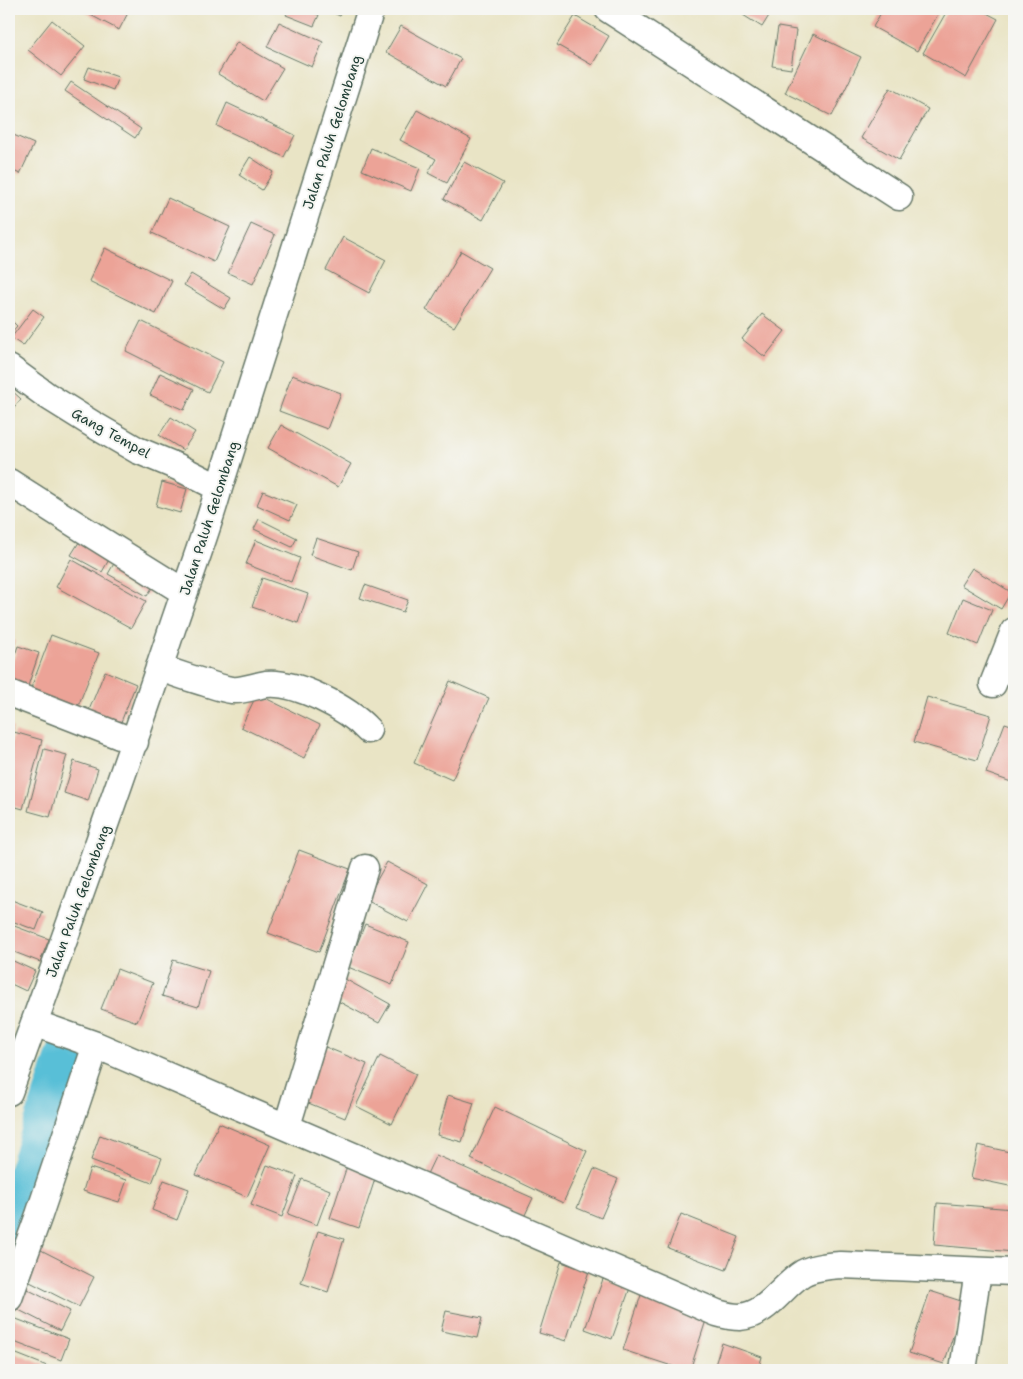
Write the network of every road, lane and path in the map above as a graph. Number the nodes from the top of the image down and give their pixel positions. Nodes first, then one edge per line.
1 (371, 9) edge
2 (608, 9) edge
3 (899, 197) dead end
4 (9, 368) edge
5 (9, 482) edge
6 (219, 488) junction
7 (184, 592) junction
8 (1014, 631) edge
9 (160, 667) junction
10 (993, 684) dead end
11 (9, 693) edge
12 (368, 730) dead end
13 (135, 742) junction
14 (365, 868) dead end
15 (43, 1026) junction
16 (90, 1042) junction
17 (9, 1092) edge
18 (287, 1126) junction
19 (978, 1271) junction
20 (1014, 1272) edge
21 (9, 1298) edge
22 (963, 1370) edge

1 - 6 street, Jalan Paluh Gelombang
2 - 3 street
4 - 6 street, Gang Tempel
5 - 7 street
6 - 7 street, Jalan Paluh Gelombang
7 - 9 street, Jalan Paluh Gelombang
8 - 10 street
9 - 12 street
9 - 13 street, Jalan Paluh Gelombang
11 - 13 street
13 - 15 street, Jalan Paluh Gelombang
14 - 18 street
15 - 16 street
15 - 17 street, Jalan Paluh Gelombang
16 - 18 street
16 - 21 street
18 - 19 street
19 - 20 street
19 - 22 street

